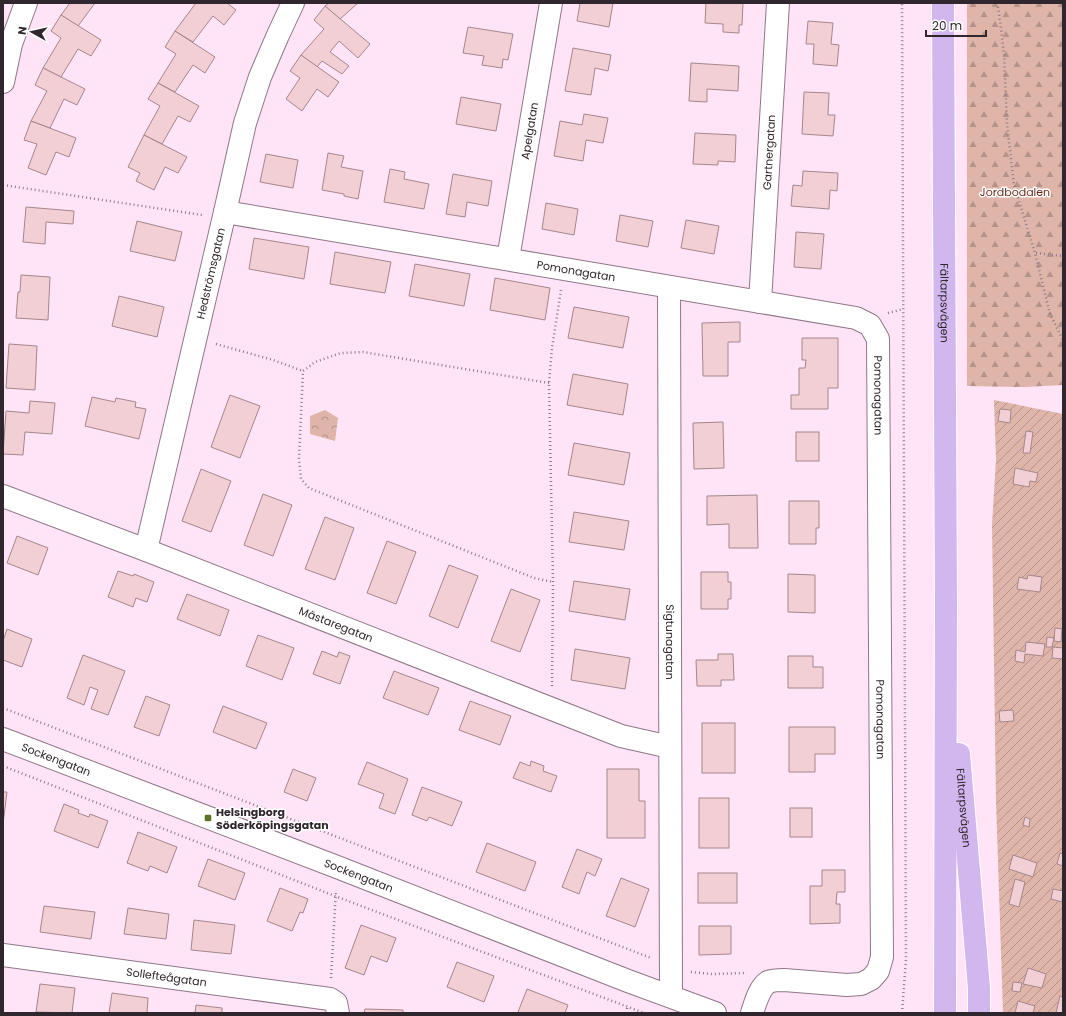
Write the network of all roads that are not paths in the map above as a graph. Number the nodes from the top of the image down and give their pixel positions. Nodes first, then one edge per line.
1 (26, 3) edge
2 (294, 3) edge
3 (551, 3) edge
4 (778, 3) edge
5 (943, 3) edge
6 (3, 82) edge
7 (225, 212) junction
8 (508, 259) junction
9 (669, 288) junction
10 (760, 302) junction
11 (3, 496) edge
12 (146, 550) junction
13 (946, 603) junction
14 (3, 738) edge
15 (670, 747) junction
16 (3, 955) edge
17 (671, 996) junction
18 (334, 1006) edge
19 (715, 1013) edge
20 (752, 1013) edge
21 (945, 1013) edge
22 (979, 1013) edge

1 - 6 street
2 - 7 street, Hedströmsgatan
3 - 8 street, Apelgatan
4 - 10 street, Gartnergatan
5 - 13 main road, Fältarpsvägen
7 - 8 street, Pomonagatan
7 - 12 street, Hedströmsgatan
8 - 9 street, Pomonagatan
9 - 10 street, Pomonagatan
9 - 15 street, Sigtunagatan
10 - 20 street, Pomonagatan
11 - 12 street, Mästaregatan
12 - 15 street, Mästaregatan
13 - 21 main road, Fältarpsvägen
13 - 22 main road, Fältarpsvägen
14 - 17 street, Sockengatan
15 - 17 street, Sigtunagatan
16 - 18 street, Sollefteågatan
17 - 19 street, Sockengatan

